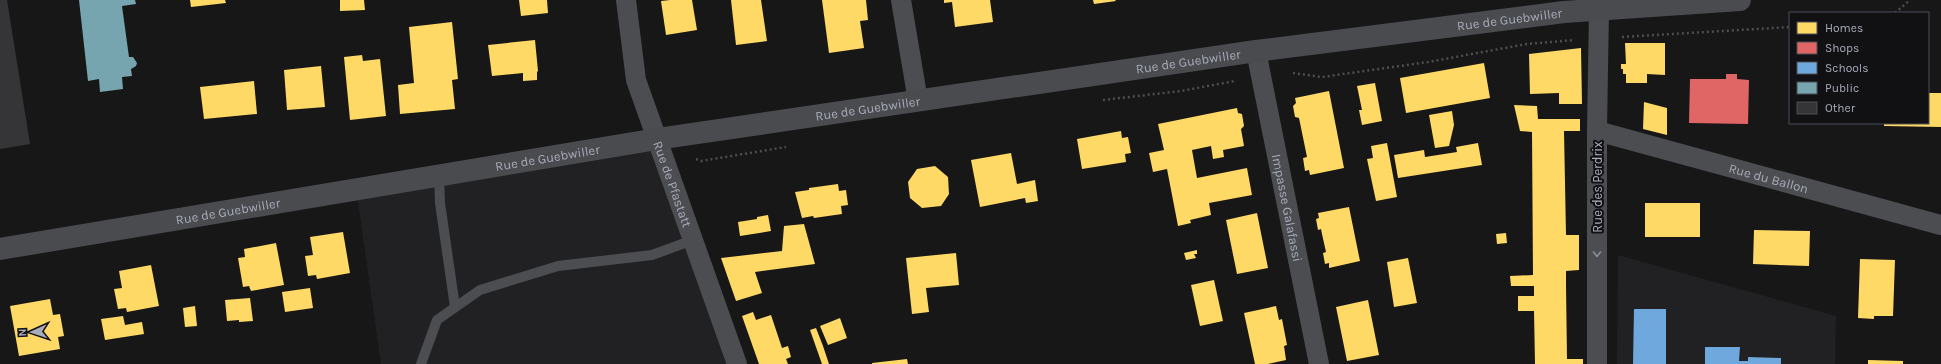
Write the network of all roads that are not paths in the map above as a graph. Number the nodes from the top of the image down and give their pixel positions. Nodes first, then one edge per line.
1 (626, 0) edge
2 (901, 0) edge
3 (1740, 0) edge
4 (1717, 1) edge
5 (1599, 10) junction
6 (1256, 51) junction
7 (918, 101) junction
8 (1597, 131) junction
9 (657, 140) junction
10 (439, 175) junction
11 (1941, 225) edge
12 (693, 240) junction
13 (0, 249) edge
14 (455, 307) junction
15 (421, 364) edge
16 (737, 364) edge
17 (1319, 364) edge
18 (1597, 364) edge

1 - 9 street, Rue de Pfastatt
2 - 7 street
3 - 4 main road, Rue de Guebwiller
4 - 5 main road, Rue de Guebwiller
5 - 6 main road, Rue de Guebwiller
5 - 8 street, Rue des Perdrix
6 - 7 main road, Rue de Guebwiller
6 - 17 street, Impasse Galafassi
7 - 9 main road, Rue de Guebwiller
8 - 11 street, Rue du Ballon
8 -> 18 street, Rue des Perdrix
9 - 10 main road, Rue de Guebwiller
9 - 12 street, Rue de Pfastatt
10 - 13 main road, Rue de Guebwiller
10 - 14 lane
12 - 14 lane
12 - 16 street, Rue de Pfastatt
14 - 15 lane

